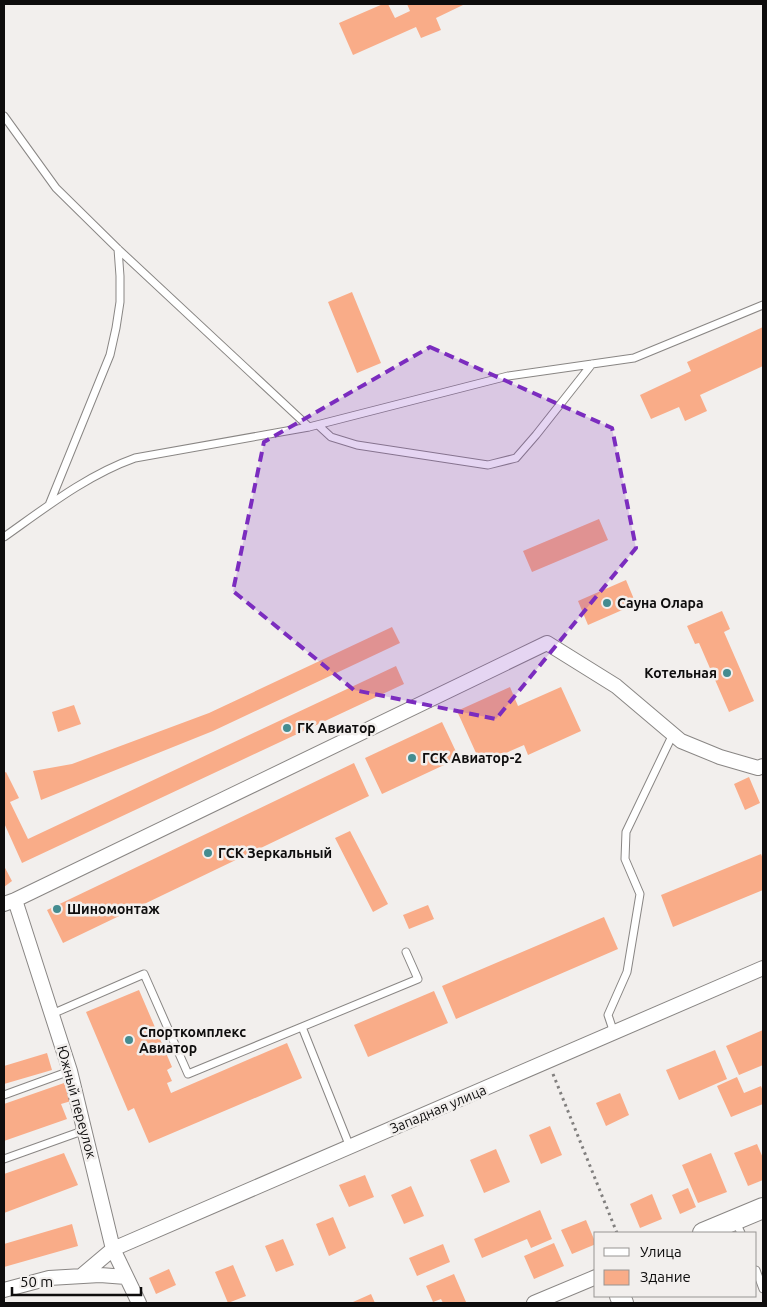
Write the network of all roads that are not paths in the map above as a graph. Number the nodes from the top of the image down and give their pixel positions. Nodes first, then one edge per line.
1 (4, 116) edge
2 (118, 249) junction
3 (763, 305) edge
4 (592, 364) junction
5 (318, 425) junction
6 (309, 427) junction
7 (49, 506) junction
8 (4, 537) edge
9 (673, 734) junction
10 (762, 769) edge
11 (10, 902) edge
12 (406, 952) dead end
13 (763, 968) edge
14 (52, 1014) junction
15 (302, 1027) junction
16 (614, 1033) junction
17 (70, 1071) junction
18 (4, 1095) edge
19 (85, 1130) junction
20 (350, 1147) junction
21 (4, 1159) edge
22 (763, 1208) edge
23 (738, 1226) edge
24 (708, 1232) edge
25 (113, 1249) junction
26 (757, 1273) edge
27 (80, 1276) junction
28 (126, 1277) junction
29 (594, 1279) edge
30 (763, 1288) edge
31 (4, 1290) edge
32 (139, 1303) edge
33 (534, 1303) edge

1 - 2 lane
2 - 6 lane
2 - 7 lane
3 - 4 lane
4 - 5 lane
4 - 5 lane
5 - 6 lane
6 - 7 lane
7 - 8 lane
9 - 10 street
9 - 11 street
9 - 16 lane
11 - 14 street, Южный переулок
12 - 15 lane
13 - 16 street, Западная улица
14 - 15 lane
14 - 17 street, Южный переулок
15 - 20 lane
16 - 20 street, Западная улица
17 - 18 lane
17 - 19 street, Южный переулок
19 - 21 lane
19 - 25 street, Южный переулок
20 - 25 street, Западная улица
22 - 23 street
23 - 24 street
25 - 27 street, Западная улица
25 - 28 street, Южный переулок
26 - 30 lane
27 - 28 street
27 - 31 street
28 - 32 street, Южный переулок
29 - 33 street

